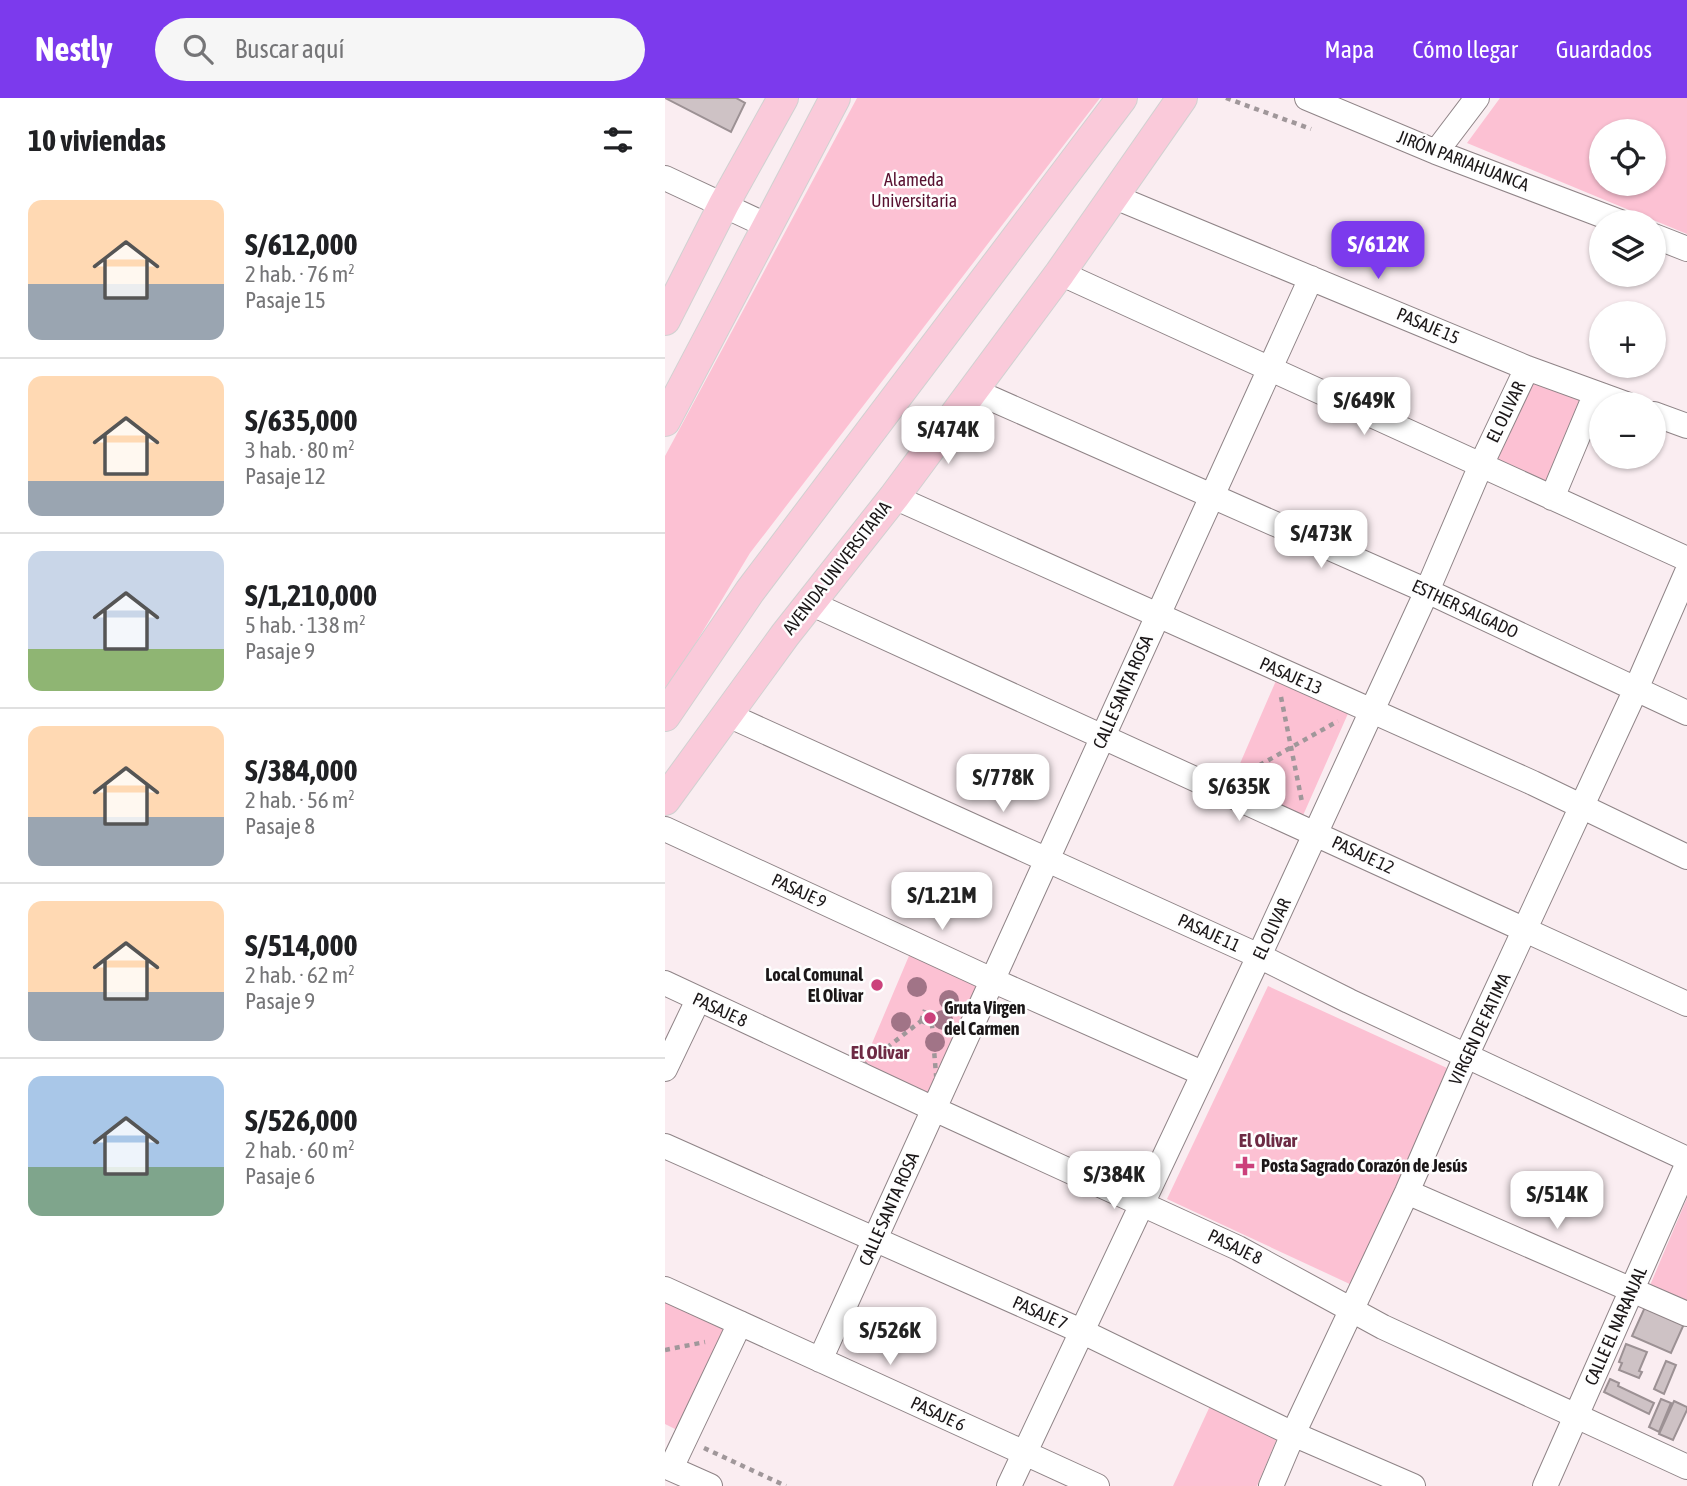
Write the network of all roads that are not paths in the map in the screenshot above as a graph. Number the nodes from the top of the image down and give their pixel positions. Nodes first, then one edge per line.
1 (782, 98) edge
2 (835, 98) edge
3 (1122, 98) edge
4 (1182, 98) edge
5 (1307, 98) edge
6 (1477, 98) edge
7 (1437, 152) junction
8 (665, 178) edge
9 (1115, 197) junction
10 (724, 204) junction
11 (1589, 210) edge
12 (768, 226) junction
13 (1666, 241) edge
14 (1687, 249) edge
15 (1060, 273) junction
16 (1311, 278) junction
17 (674, 284) edge
18 (665, 320) edge
19 (1527, 368) junction
20 (1270, 369) junction
21 (972, 390) junction
22 (1593, 392) edge
23 (1589, 410) edge
24 (1666, 418) edge
25 (665, 421) edge
26 (1687, 426) edge
27 (1481, 465) junction
28 (1212, 496) junction
29 (894, 497) junction
30 (1552, 498) junction
31 (1687, 559) edge
32 (1687, 572) edge
33 (1427, 591) junction
34 (810, 603) junction
35 (1158, 616) junction
36 (1636, 689) junction
37 (1365, 709) junction
38 (1687, 713) edge
39 (728, 715) junction
40 (665, 716) edge
41 (1103, 736) junction
42 (665, 800) edge
43 (1583, 806) junction
44 (665, 830) edge
45 (1311, 831) junction
46 (1687, 857) edge
47 (1047, 859) junction
48 (1526, 930) junction
49 (1259, 956) junction
50 (992, 980) junction
51 (665, 983) edge
52 (698, 1000) junction
53 (1687, 1004) edge
54 (1467, 1054) junction
55 (665, 1069) edge
56 (1202, 1073) junction
57 (936, 1104) junction
58 (665, 1146) edge
59 (1687, 1159) edge
60 (1687, 1165) edge
61 (1407, 1192) junction
62 (1143, 1204) junction
63 (874, 1240) junction
64 (665, 1289) edge
65 (1633, 1289) junction
66 (1351, 1308) junction
67 (1687, 1314) edge
68 (740, 1323) junction
69 (1081, 1331) junction
70 (820, 1360) junction
71 (1576, 1417) junction
72 (1293, 1434) junction
73 (1025, 1454) junction
74 (668, 1467) edge
75 (1687, 1467) edge
76 (710, 1486) edge
77 (1009, 1486) edge
78 (1097, 1486) edge
79 (1271, 1486) edge
80 (1413, 1486) edge
81 (1545, 1486) edge

1 - 10 main road
2 - 12 main road
3 - 40 main road
4 - 9 main road, AVENIDA UNIVERSITARIA
5 - 7 street, JIRÓN PARIAHUANCA
6 - 7 street
7 - 11 street, JIRÓN PARIAHUANCA
8 - 10 street
9 - 15 main road, AVENIDA UNIVERSITARIA
9 - 16 street, PASAJE 15
10 - 12 street
10 - 17 main road
12 - 25 main road
13 - 14 street
15 - 20 street
15 - 21 main road, AVENIDA UNIVERSITARIA
16 - 19 street, PASAJE 15
16 - 20 street, CALLE SANTA ROSA
17 - 18 main road
19 - 22 street, PASAJE 15
19 - 27 street, EL OLIVAR
20 - 27 street
20 - 28 street, CALLE SANTA ROSA
21 - 28 street, ESTHER SALGADO
21 - 29 main road, AVENIDA UNIVERSITARIA
23 - 30 street
24 - 26 street
27 - 30 street
27 - 33 street, EL OLIVAR
28 - 33 street, ESTHER SALGADO
28 - 35 street, CALLE SANTA ROSA
29 - 34 main road, AVENIDA UNIVERSITARIA
29 - 35 street, PASAJE 13
30 - 31 street
32 - 36 street, VIRGEN DE FATIMA
33 - 36 street, ESTHER SALGADO
33 - 37 street, EL OLIVAR
34 - 39 main road, AVENIDA UNIVERSITARIA
34 - 41 street, PASAJE 12
35 - 37 street, PASAJE 13
35 - 41 street, CALLE SANTA ROSA
36 - 38 street, ESTHER SALGADO
36 - 43 street, VIRGEN DE FATIMA
37 - 43 street, PASAJE 13
37 - 45 street, EL OLIVAR
39 - 42 main road, AVENIDA UNIVERSITARIA
39 - 47 street, PASAJE 11
41 - 45 street, PASAJE 12
41 - 47 street, CALLE SANTA ROSA
43 - 46 street, PASAJE 13
43 - 48 street, VIRGEN DE FATIMA
44 - 50 street, PASAJE 9
45 - 48 street, PASAJE 12
45 - 49 street, EL OLIVAR
47 - 49 street, PASAJE 11
47 - 50 street, CALLE SANTA ROSA
48 - 53 street, PASAJE 12
48 - 54 street, VIRGEN DE FATIMA
49 - 54 street, PASAJE 11
49 - 56 street, EL OLIVAR
50 - 56 street, PASAJE 9
50 - 57 street, CALLE SANTA ROSA
51 - 52 street, PASAJE 8
52 - 55 street
52 - 57 street, PASAJE 8
54 - 59 street, PASAJE 11
54 - 61 street, VIRGEN DE FATIMA
56 - 62 street, EL OLIVAR
57 - 62 street, PASAJE 8
57 - 63 street, CALLE SANTA ROSA
58 - 63 street, PASAJE 7
60 - 65 street, CALLE EL NARANJAL
61 - 65 street
61 - 66 street, VIRGEN DE FATIMA
62 - 66 street, PASAJE 8
62 - 69 street, EL OLIVAR
63 - 69 street, PASAJE 7
63 - 70 street, CALLE SANTA ROSA
64 - 68 street, PASAJE 6
65 - 67 street
65 - 71 street, CALLE EL NARANJAL
66 - 71 street, PASAJE 8
66 - 72 street, VIRGEN DE FATIMA
68 - 70 street, PASAJE 6
68 - 74 street
69 - 72 street, PASAJE 7
69 - 73 street, EL OLIVAR
70 - 73 street, PASAJE 6
71 - 75 street, PASAJE 8
71 - 81 street, CALLE EL NARANJAL
72 - 79 street, VIRGEN DE FATIMA
72 - 80 street, PASAJE 7
73 - 77 street, EL OLIVAR
73 - 78 street, PASAJE 6
74 - 76 street

